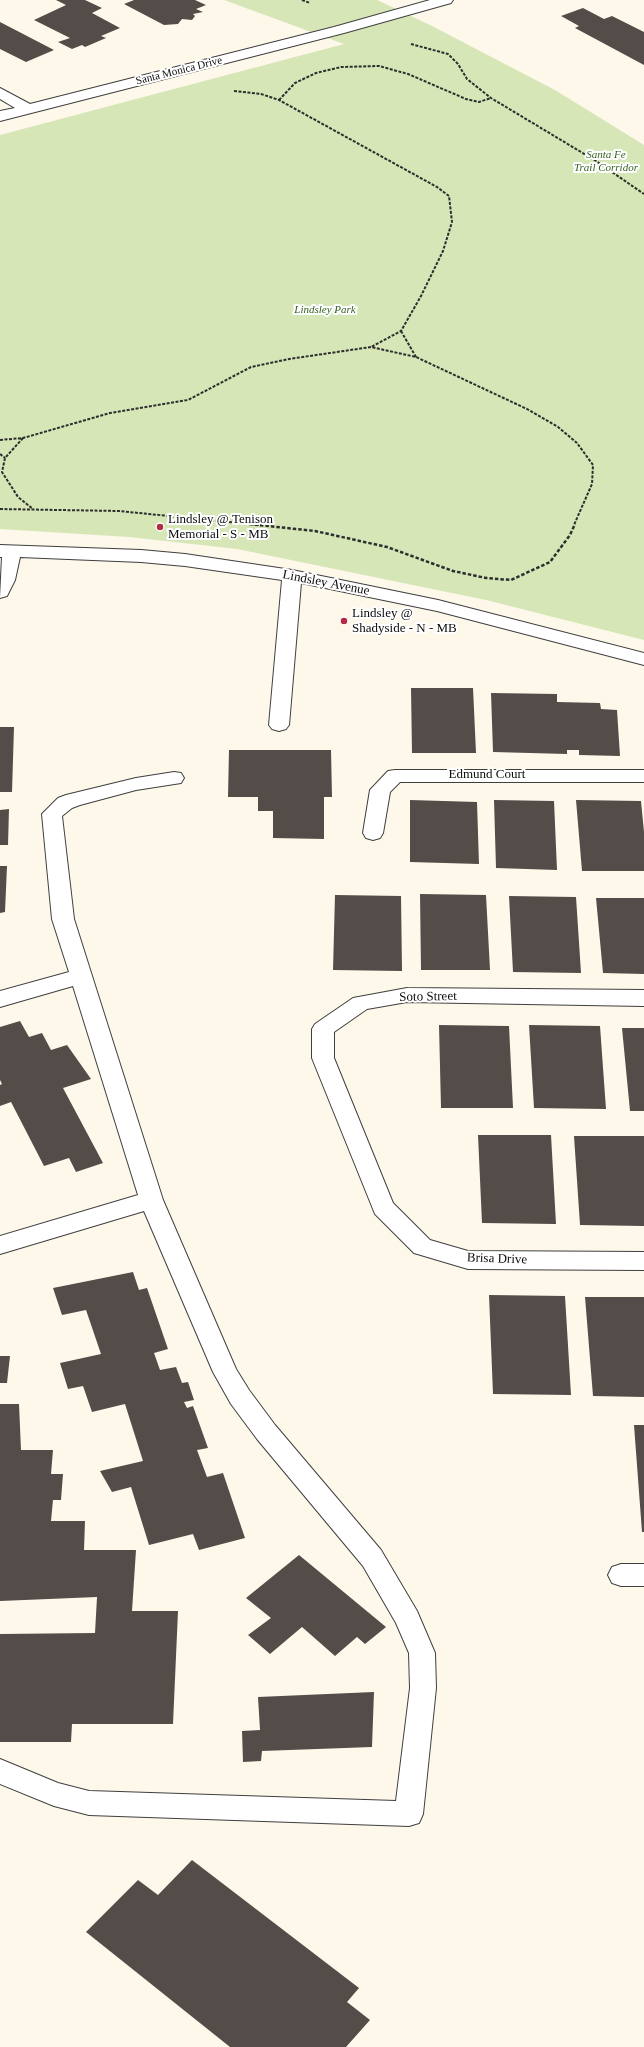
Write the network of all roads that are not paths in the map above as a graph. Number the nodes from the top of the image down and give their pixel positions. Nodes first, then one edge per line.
1 (446, 0) edge
2 (0, 93) edge
3 (28, 109) junction
4 (0, 116) edge
5 (6, 551) edge
6 (292, 576) junction
7 (0, 592) edge
8 (644, 659) edge
9 (280, 725) dead end
10 (644, 776) edge
11 (174, 778) dead end
12 (373, 833) dead end
13 (81, 976) junction
14 (644, 998) edge
15 (0, 999) edge
16 (350, 1128) joint
17 (151, 1200) junction
18 (0, 1245) edge
19 (644, 1261) edge
20 (0, 1771) edge

1 - 3 street, Santa Monica Drive
2 - 3 street
3 - 4 street, Santa Monica Drive
5 - 6 street, Lindsley Avenue
5 - 7 street
6 - 8 street, Lindsley Avenue
6 - 9 street
10 - 12 street, Edmund Court
11 - 13 street
13 - 15 street
13 - 17 street
14 - 16 street, Soto Street
16 - 19 street, Brisa Drive
17 - 18 street
17 - 20 street

